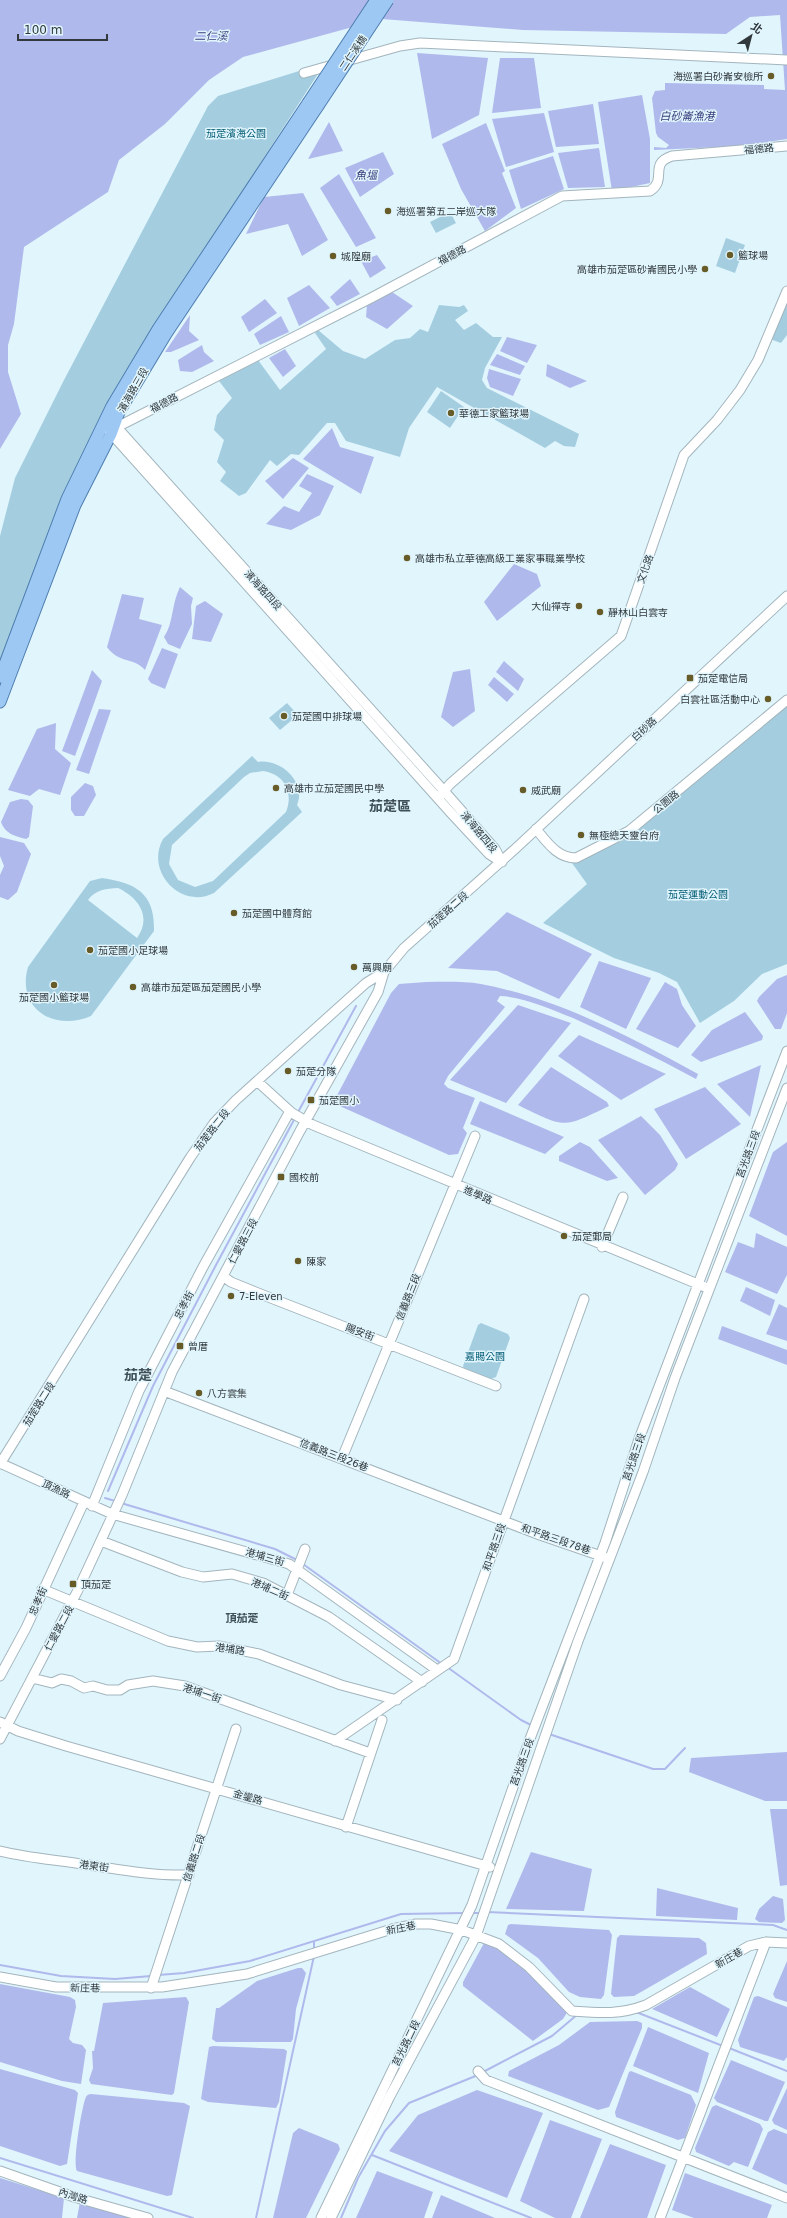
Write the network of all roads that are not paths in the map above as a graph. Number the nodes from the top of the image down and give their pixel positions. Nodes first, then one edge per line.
1 (376, 0) edge
2 (388, 0) edge
3 (783, 60) edge
4 (304, 73) dead end
5 (313, 104) junction
6 (787, 146) edge
7 (787, 291) edge
8 (111, 425) junction
9 (787, 596) edge
10 (0, 677) edge
11 (787, 700) edge
12 (0, 702) edge
13 (442, 795) junction
14 (536, 829) junction
15 (502, 862) junction
16 (384, 972) junction
17 (787, 1051) edge
18 (258, 1082) junction
19 (787, 1088) edge
20 (291, 1112) junction
21 (775, 1119) junction
22 (303, 1120) junction
23 (760, 1121) junction
24 (475, 1136) dead end
25 (455, 1185) junction
26 (623, 1197) dead end
27 (602, 1247) junction
28 (224, 1277) junction
29 (699, 1286) junction
30 (710, 1289) junction
31 (584, 1299) dead end
32 (389, 1343) junction
33 (496, 1386) dead end
34 (164, 1391) junction
35 (342, 1458) junction
36 (0, 1463) edge
37 (88, 1504) junction
38 (112, 1514) junction
39 (502, 1520) junction
40 (101, 1541) junction
41 (305, 1549) dead end
42 (600, 1555) junction
43 (610, 1559) junction
44 (296, 1569) junction
45 (42, 1589) junction
46 (287, 1596) junction
47 (72, 1602) junction
48 (437, 1670) junction
49 (0, 1676) edge
50 (32, 1678) junction
51 (422, 1682) junction
52 (397, 1700) junction
53 (382, 1720) dead end
54 (4, 1724) edge
55 (236, 1729) dead end
56 (0, 1739) edge
57 (335, 1741) junction
58 (370, 1753) junction
59 (217, 1789) junction
60 (346, 1826) junction
61 (0, 1851) edge
62 (485, 1866) junction
63 (498, 1868) junction
64 (189, 1874) junction
65 (462, 1930) junction
66 (476, 1936) junction
67 (766, 1942) junction
68 (787, 1943) edge
69 (0, 1977) edge
70 (151, 1988) junction
71 (478, 2072) dead end
72 (683, 2157) junction
73 (0, 2171) edge
74 (787, 2198) edge
75 (148, 2218) edge
76 (322, 2218) edge
77 (331, 2218) edge
78 (660, 2218) edge

1 - 5 main road, 二仁溪橋, bridge
2 - 5 main road, 二仁溪橋, bridge
3 - 4 street
5 - 8 main road, 濱海路三段
6 - 8 street, 福德路
7 - 13 street, 文化路
8 - 10 main road, 濱海路三段
8 - 12 main road, 濱海路三段
8 - 13 street, 濱海路四段
9 - 14 street, 白砂路
11 - 14 street, 公園路
13 - 15 street, 濱海路四段
14 - 15 street, 白砂路
15 - 16 street, 茄萣路二段
16 - 18 street, 茄萣路二段
16 - 22 street, 仁愛路三段
17 - 23 street, 莒光路三段
18 - 20 street, 進學路
18 - 36 street, 茄萣路二段
19 - 21 street, 莒光路三段
20 - 22 street, 進學路
20 - 37 street, 忠孝街
21 - 23 street
21 - 30 street, 莒光路三段
22 - 25 street, 進學路
22 - 28 street, 仁愛路三段
23 - 29 street, 莒光路三段
24 - 25 street, 信義路三段
25 - 27 street, 進學路
25 - 32 street, 信義路三段
26 - 27 street
27 - 29 street, 進學路
28 - 32 street, 賜安街
28 - 34 street, 仁愛路三段
29 - 30 street, 進學路
29 - 42 street, 莒光路三段
30 - 43 street, 莒光路三段
31 - 39 street, 和平路三段
32 - 33 street, 賜安街
32 - 35 street, 信義路三段
34 - 35 street, 信義路三段26巷
34 - 38 street, 仁愛路三段
35 - 39 street, 信義路三段26巷
36 - 37 street, 頂漁路
37 - 38 street, 頂漁路
37 - 45 street, 忠孝街
38 - 40 street, 仁愛路二段
38 - 44 street, 港埔三街
39 - 42 street, 和平路三段78巷
39 - 48 street, 和平路三段
40 - 46 street, 港埔二街
40 - 47 street, 仁愛路二段
41 - 44 street
42 - 43 street, 和平路三段78巷
42 - 62 street, 莒光路三段
43 - 63 street, 莒光路三段
44 - 46 street
44 - 48 street, 港埔三街
45 - 47 street, 港埔路
45 - 49 street, 忠孝街
46 - 51 street, 港埔二街
47 - 50 street, 仁愛路二段
47 - 52 street, 港埔路
48 - 51 street, 和平路三段
50 - 54 street, 仁愛路二段
50 - 57 street, 港埔一街
51 - 52 street, 和平路三段
52 - 57 street, 和平路三段
53 - 58 street
54 - 56 street, 仁愛路二段
54 - 59 street, 金鑾路
55 - 59 street, 信義路二段
57 - 58 street, 港埔一街
58 - 60 street
59 - 60 street, 金鑾路
59 - 64 street, 信義路二段
60 - 62 street, 金鑾路
61 - 64 street, 港東街
62 - 63 street, 金鑾路
62 - 65 street, 莒光路二段
63 - 66 street, 莒光路二段
64 - 70 street, 信義路二段
65 - 66 street, 新庄巷
65 - 70 street, 新庄巷
65 - 76 street, 莒光路二段
66 - 67 street, 新庄巷
66 - 77 street, 莒光路二段
67 - 68 street, 新庄巷
67 - 72 street
69 - 70 street, 新庄巷
71 - 72 street
72 - 74 street
72 - 78 street
73 - 75 street, 內灣路

